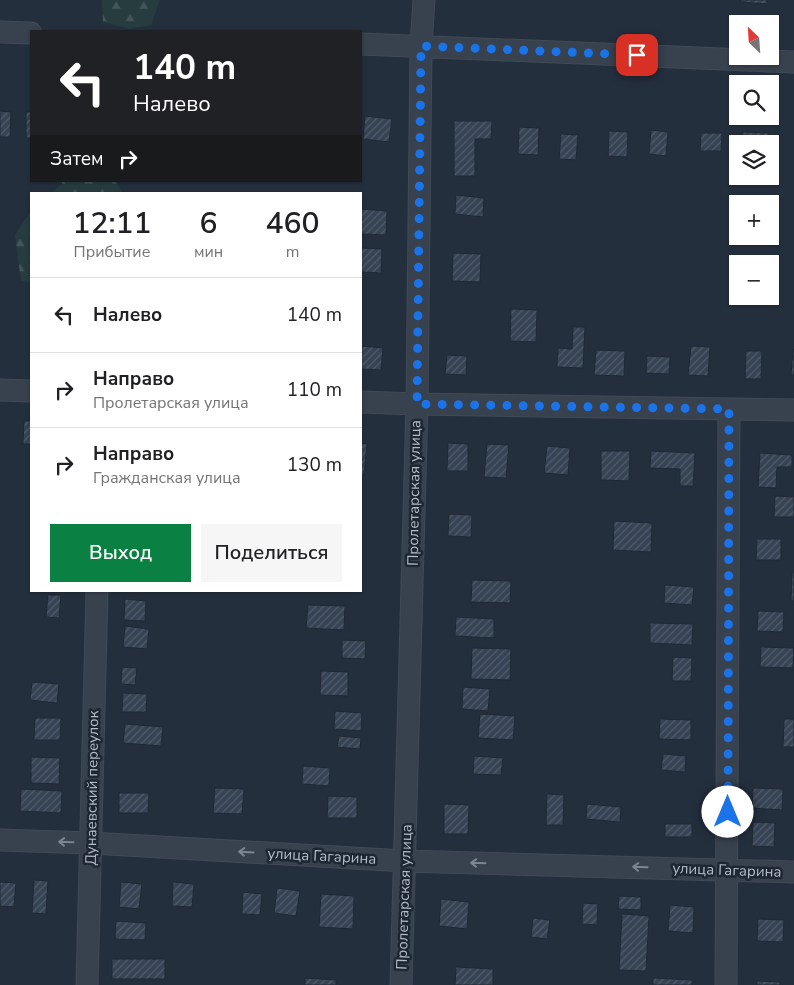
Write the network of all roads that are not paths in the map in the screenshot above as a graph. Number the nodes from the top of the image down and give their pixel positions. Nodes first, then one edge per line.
1 (424, 0) edge
2 (0, 32) edge
3 (30, 33) edge
4 (362, 44) edge
5 (421, 46) junction
6 (794, 62) edge
7 (0, 390) edge
8 (30, 391) edge
9 (362, 402) edge
10 (417, 404) junction
11 (729, 409) junction
12 (794, 410) edge
13 (97, 592) edge
14 (0, 840) edge
15 (91, 843) junction
16 (405, 861) junction
17 (728, 870) junction
18 (794, 872) edge
19 (87, 985) edge
20 (401, 985) edge
21 (726, 985) edge

1 - 5 street, Пролетарская улица
2 - 3 street
4 - 5 street
5 - 6 street
5 - 10 street, Пролетарская улица
7 - 8 street
9 - 10 street
10 - 11 street
10 - 16 street, Пролетарская улица
11 - 12 street
11 - 17 street
13 - 15 street, Дунаевский переулок
15 -> 14 street, улица Гагарина
16 -> 15 street, улица Гагарина
15 - 19 street, Дунаевский переулок
17 -> 16 street, улица Гагарина
16 - 20 street, Пролетарская улица
17 - 18 street, улица Гагарина
17 - 21 street

